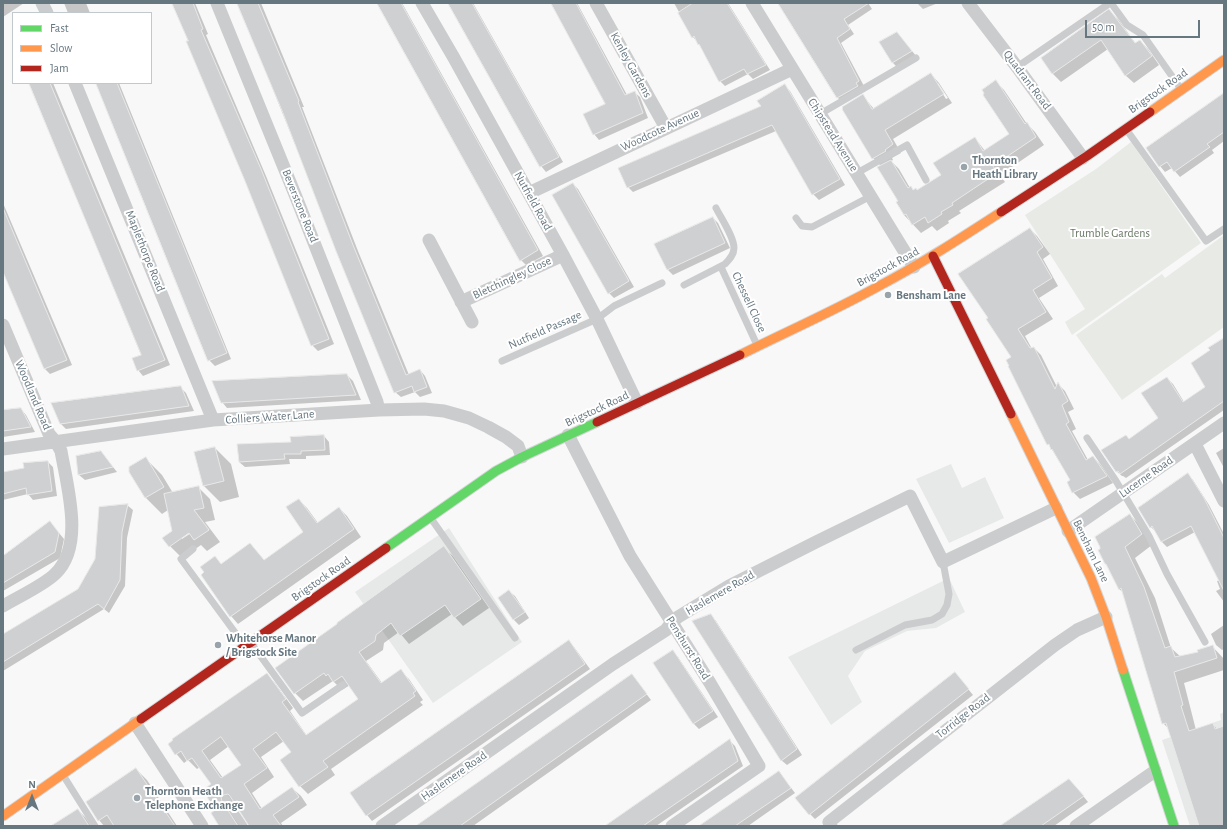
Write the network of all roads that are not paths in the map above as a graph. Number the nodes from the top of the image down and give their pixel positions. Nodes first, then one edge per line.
1 (42, 3) edge
2 (217, 3) edge
3 (422, 3) edge
4 (596, 3) edge
5 (752, 3) edge
6 (968, 3) edge
7 (1110, 3) edge
8 (46, 12) edge
9 (916, 58) dead end
10 (1224, 60) edge
11 (1017, 67) junction
12 (792, 69) junction
13 (75, 84) edge
14 (1182, 90) junction
15 (820, 114) junction
16 (666, 128) junction
17 (1126, 129) junction
18 (1083, 158) junction
19 (857, 173) junction
20 (926, 180) dead end
21 (529, 193) junction
22 (871, 196) junction
23 (716, 208) dead end
24 (796, 218) dead end
25 (1224, 229) edge
26 (429, 240) dead end
27 (563, 255) junction
28 (933, 256) junction
29 (721, 267) junction
30 (914, 267) junction
31 (662, 284) dead end
32 (684, 285) dead end
33 (461, 302) junction
34 (597, 319) junction
35 (472, 322) dead end
36 (3, 324) edge
37 (757, 346) junction
38 (502, 360) dead end
39 (637, 403) junction
40 (379, 410) junction
41 (213, 420) junction
42 (1224, 423) edge
43 (568, 435) junction
44 (1087, 438) dead end
45 (56, 442) junction
46 (1195, 444) junction
47 (3, 449) edge
48 (522, 457) junction
49 (1122, 494) junction
50 (1224, 501) edge
51 (1056, 508) junction
52 (430, 517) junction
53 (1068, 531) junction
54 (193, 549) dead end
55 (943, 562) junction
56 (3, 606) edge
57 (1106, 617) junction
58 (672, 622) junction
59 (515, 638) dead end
60 (1205, 642) dead end
61 (248, 645) junction
62 (856, 650) dead end
63 (343, 685) dead end
64 (135, 723) junction
65 (1155, 771) junction
66 (63, 774) junction
67 (226, 799) dead end
68 (4, 818) edge
69 (95, 826) edge
70 (202, 826) edge
71 (244, 826) edge
72 (382, 826) edge
73 (672, 826) edge
74 (832, 826) edge
75 (1076, 826) edge
76 (1174, 826) edge

1 - 8 street
2 - 40 street, Beverstone Road
3 - 21 street, Nutfield Road
4 - 16 street, Kenley Gardens
5 - 12 street, Chipstead Avenue
6 - 11 street, Quadrant Road
7 - 11 lane
7 - 14 lane
9 - 15 lane
10 - 14 main road, Brigstock Road
11 - 18 street, Quadrant Road
12 - 15 street, Chipstead Avenue
12 - 16 street, Woodcote Avenue
13 - 41 street, Maplethorpe Road
14 - 17 main road, Brigstock Road
15 - 19 street, Chipstead Avenue
16 - 21 street, Woodcote Avenue
17 - 18 main road, Brigstock Road
17 - 25 lane
18 - 28 main road, Brigstock Road
19 - 20 lane
19 - 22 street, Chipstead Avenue
21 - 27 street, Nutfield Road
22 - 24 lane
22 - 30 street, Chipstead Avenue
23 - 29 lane, Chessell Close
26 - 33 street, Bletchingley Close
27 - 33 street, Bletchingley Close
27 - 34 street, Nutfield Road
28 - 30 main road, Brigstock Road
28 - 51 main road, Bensham Lane
29 - 32 lane, Chessell Close
29 - 37 lane, Chessell Close
30 - 37 main road, Brigstock Road
31 - 34 lane, Nutfield Passage
33 - 35 street, Bletchingley Close
34 - 38 lane, Nutfield Passage
34 - 39 street, Nutfield Road
36 - 45 street, Woodland Road
37 - 39 main road, Brigstock Road
39 - 43 main road, Brigstock Road
40 - 41 street, Colliers Water Lane
40 - 48 street, Colliers Water Lane
41 - 45 street, Colliers Water Lane
42 - 46 street, Lucerne Road
43 - 48 main road, Brigstock Road
43 - 58 street, Penshurst Road
44 - 49 lane
45 - 47 street, Colliers Water Lane
45 - 56 street, Woodland Road
46 - 49 street, Lucerne Road
46 - 50 street
48 - 52 main road, Brigstock Road
49 - 53 street, Lucerne Road
49 - 60 lane
51 - 53 main road, Bensham Lane
51 - 55 street
52 - 59 lane
52 - 61 main road, Brigstock Road
53 - 57 main road, Bensham Lane
54 - 61 lane
55 - 58 street, Haslemere Road
55 - 62 lane
57 - 65 main road, Bensham Lane
57 - 74 street, Torridge Road
58 - 72 street, Haslemere Road
58 - 73 street, Penshurst Road
61 - 63 lane
61 - 64 main road, Brigstock Road
64 - 66 main road, Brigstock Road
64 - 70 street
65 - 75 street
65 - 76 main road, Bensham Lane
66 - 68 main road, Brigstock Road
66 - 69 lane
67 - 71 lane

